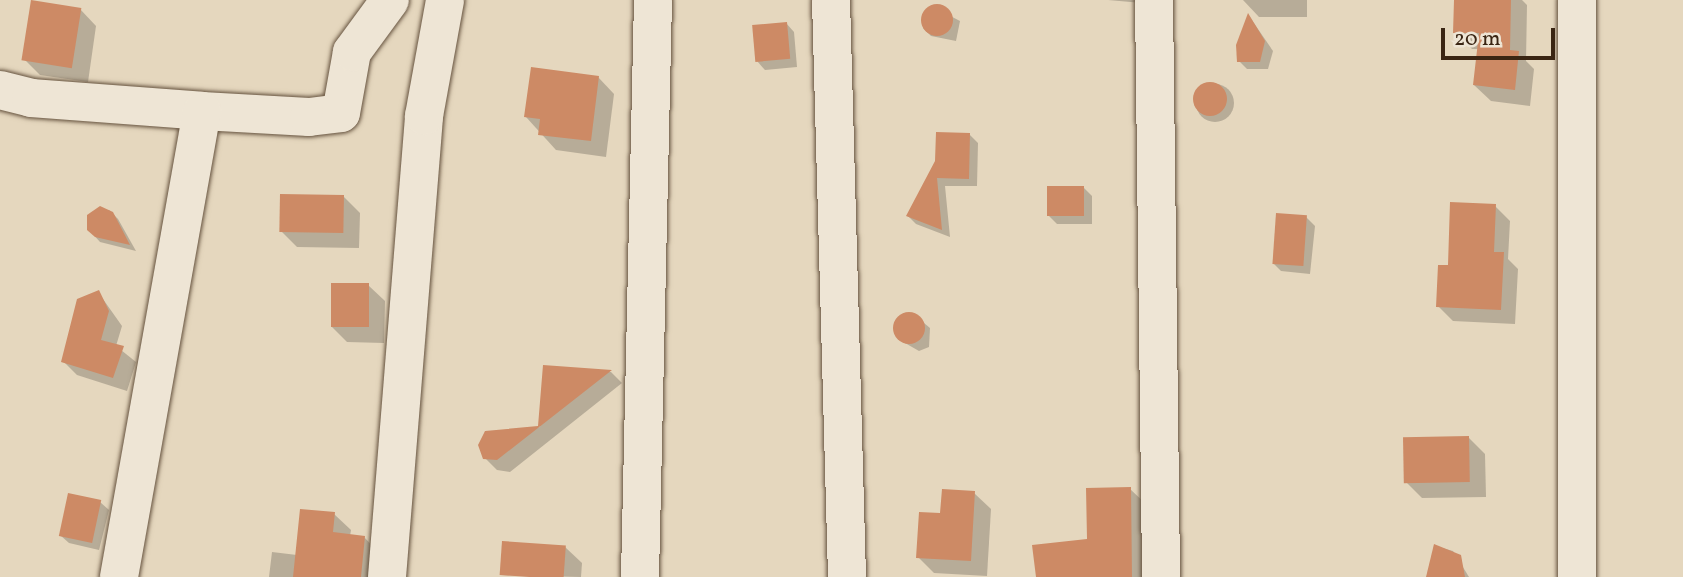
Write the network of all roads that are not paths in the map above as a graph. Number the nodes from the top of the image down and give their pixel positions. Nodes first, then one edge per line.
1 (390, 0) edge
2 (445, 0) edge
3 (653, 0) edge
4 (831, 0) edge
5 (1154, 0) edge
6 (1577, 0) edge
7 (0, 90) edge
8 (202, 111) junction
9 (120, 577) edge
10 (387, 577) edge
11 (640, 577) edge
12 (847, 577) edge
13 (1161, 577) edge
14 (1577, 577) edge

1 - 8 street
2 - 10 street
3 - 11 street
4 - 12 street
5 - 13 street
6 - 14 street
7 - 8 street
8 - 9 street

